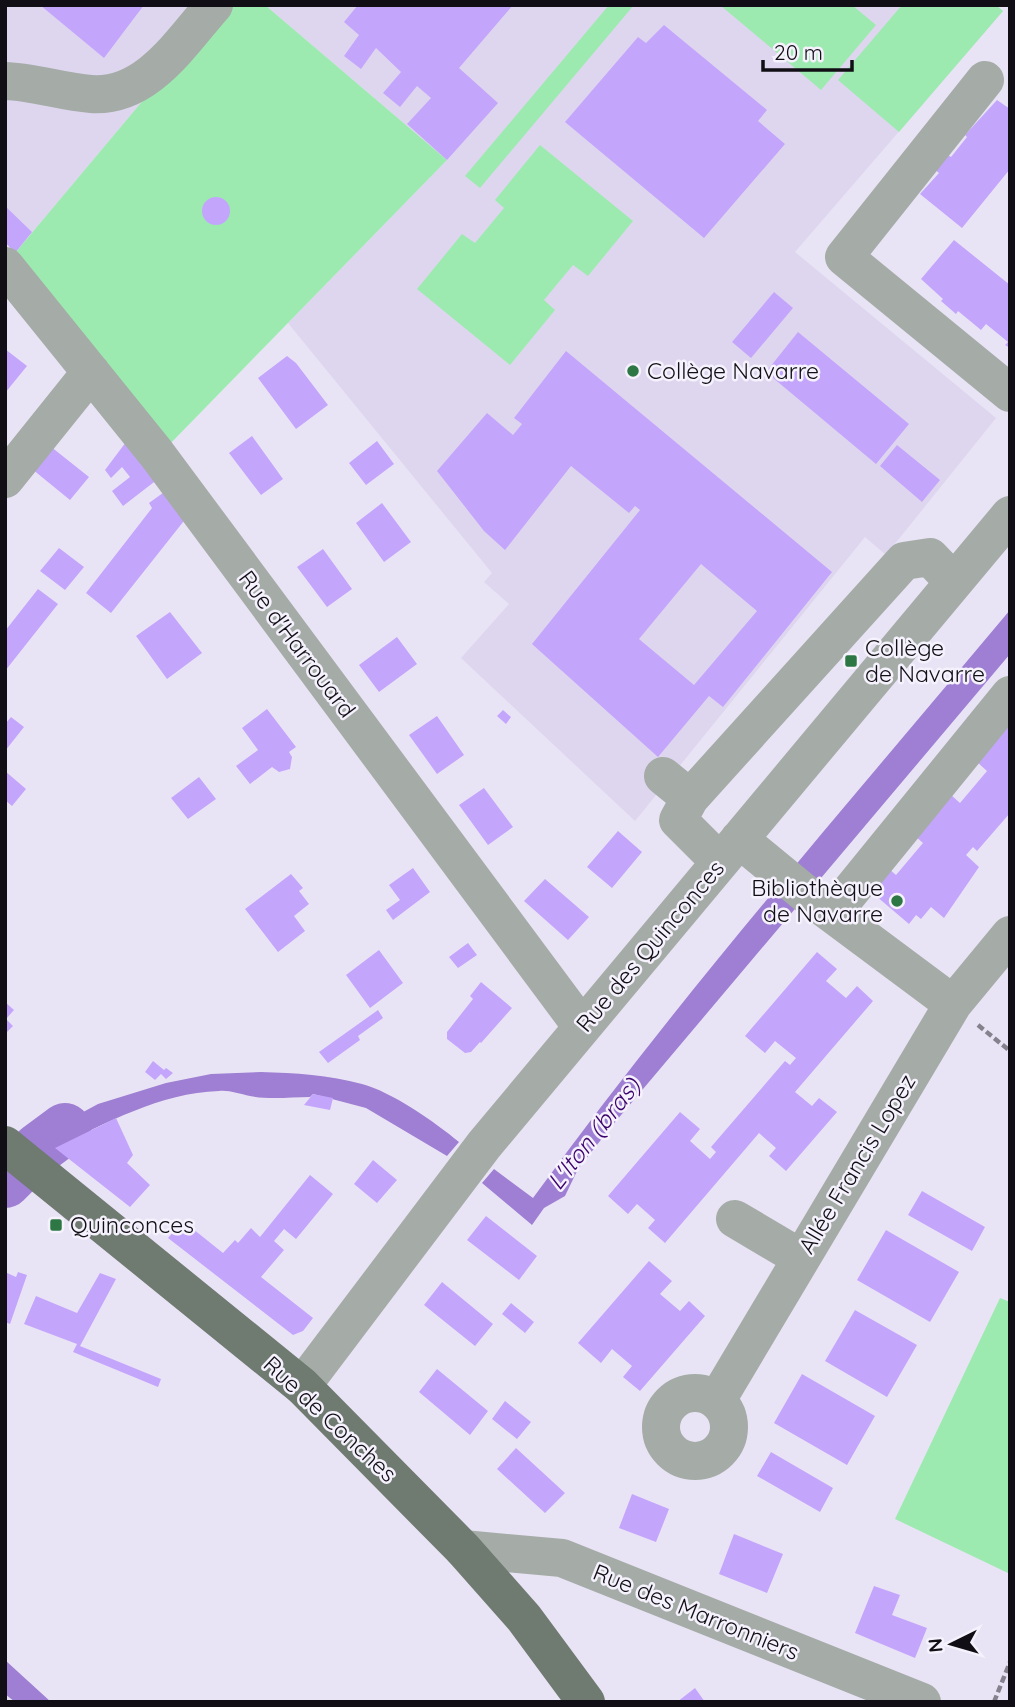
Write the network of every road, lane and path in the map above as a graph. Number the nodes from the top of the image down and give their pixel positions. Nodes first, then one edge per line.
1 (214, 5) edge
2 (5, 80) edge
3 (985, 80) dead end
4 (5, 266) edge
5 (90, 372) junction
6 (1010, 393) edge
7 (5, 479) edge
8 (1010, 515) edge
9 (954, 582) junction
10 (1010, 695) edge
11 (729, 850) junction
12 (822, 907) junction
13 (1010, 935) edge
14 (953, 1004) junction
15 (582, 1027) junction
16 (20, 1157) edge
17 (736, 1219) dead end
18 (801, 1258) junction
19 (302, 1386) junction
20 (717, 1400) dead end
21 (463, 1549) junction
22 (1010, 1662) edge
23 (911, 1700) edge
24 (586, 1702) edge
25 (994, 1702) edge

1 - 2 street
3 - 6 street
4 - 5 street, Rue d'Harrouard
5 - 7 street
5 - 15 street, Rue d'Harrouard
8 - 9 street, Rue des Quinconces
9 - 11 street, Rue des Quinconces
9 - 11 street
10 - 12 street
11 - 12 street
11 - 15 street, Rue des Quinconces
12 - 14 street
13 - 14 street, Allée Francis Lopez
14 - 18 street, Allée Francis Lopez
15 - 19 street, Rue des Quinconces
16 - 19 main road, Rue de Conches
17 - 18 street
18 - 20 street, Allée Francis Lopez
19 - 21 main road, Rue de Conches
21 - 23 street, Rue des Marronniers
21 - 24 main road, Rue de Conches
22 - 25 path

